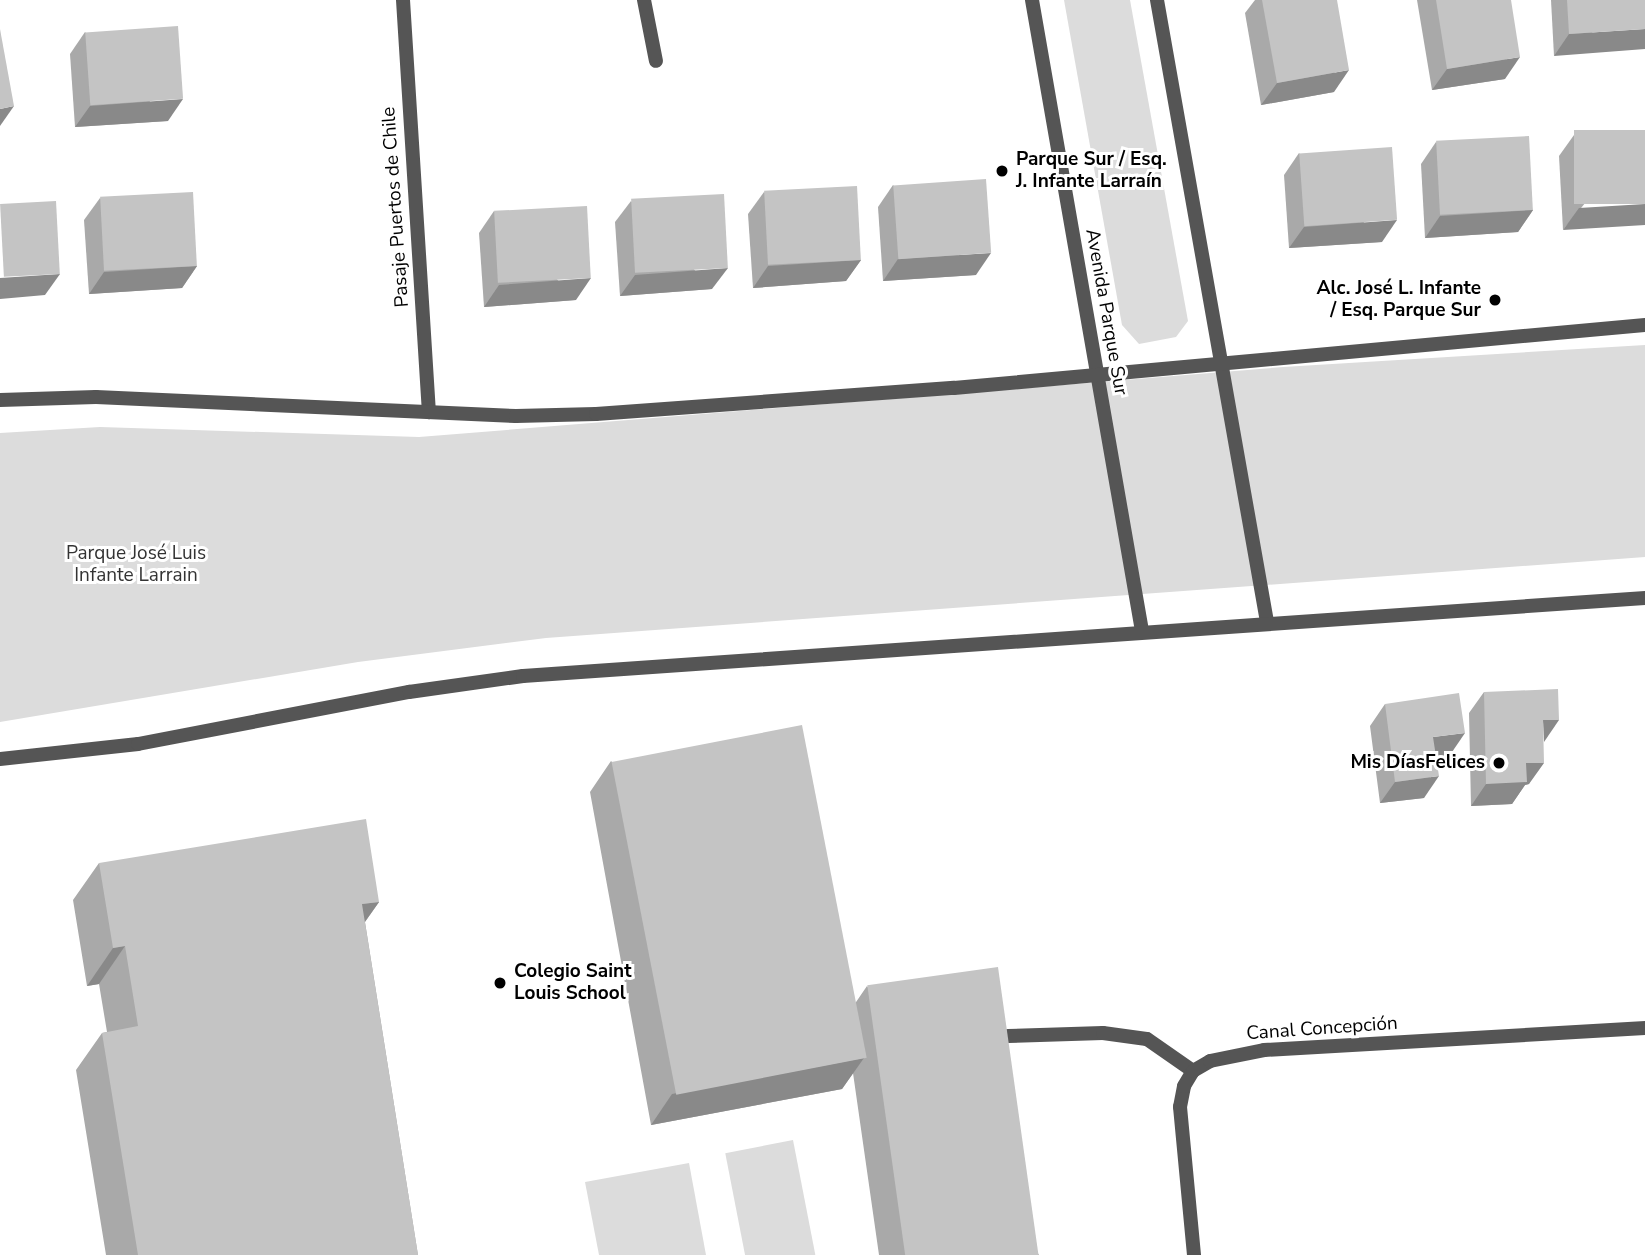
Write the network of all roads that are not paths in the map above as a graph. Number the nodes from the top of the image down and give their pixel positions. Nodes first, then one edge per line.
1 (403, 0) edge
2 (644, 0) edge
3 (1032, 0) edge
4 (1157, 0) edge
5 (656, 61) dead end
6 (1645, 326) edge
7 (1223, 361) junction
8 (1097, 373) junction
9 (0, 400) edge
10 (429, 412) junction
11 (1645, 598) edge
12 (1267, 622) junction
13 (1142, 631) junction
14 (0, 759) edge
15 (1645, 1028) edge
16 (1008, 1036) edge
17 (1193, 1071) junction
18 (1194, 1255) edge

1 - 10 street, Pasaje Puertos de Chile
2 - 5 street
3 - 8 street, Avenida Parque Sur
4 - 7 street
6 - 7 street
7 - 8 street
7 - 12 street
8 - 10 street
8 - 13 street, Avenida Parque Sur
9 - 10 street
11 - 12 street
12 - 13 street
13 - 14 street
15 - 17 street, Canal Concepción
16 - 17 street
17 - 18 street

